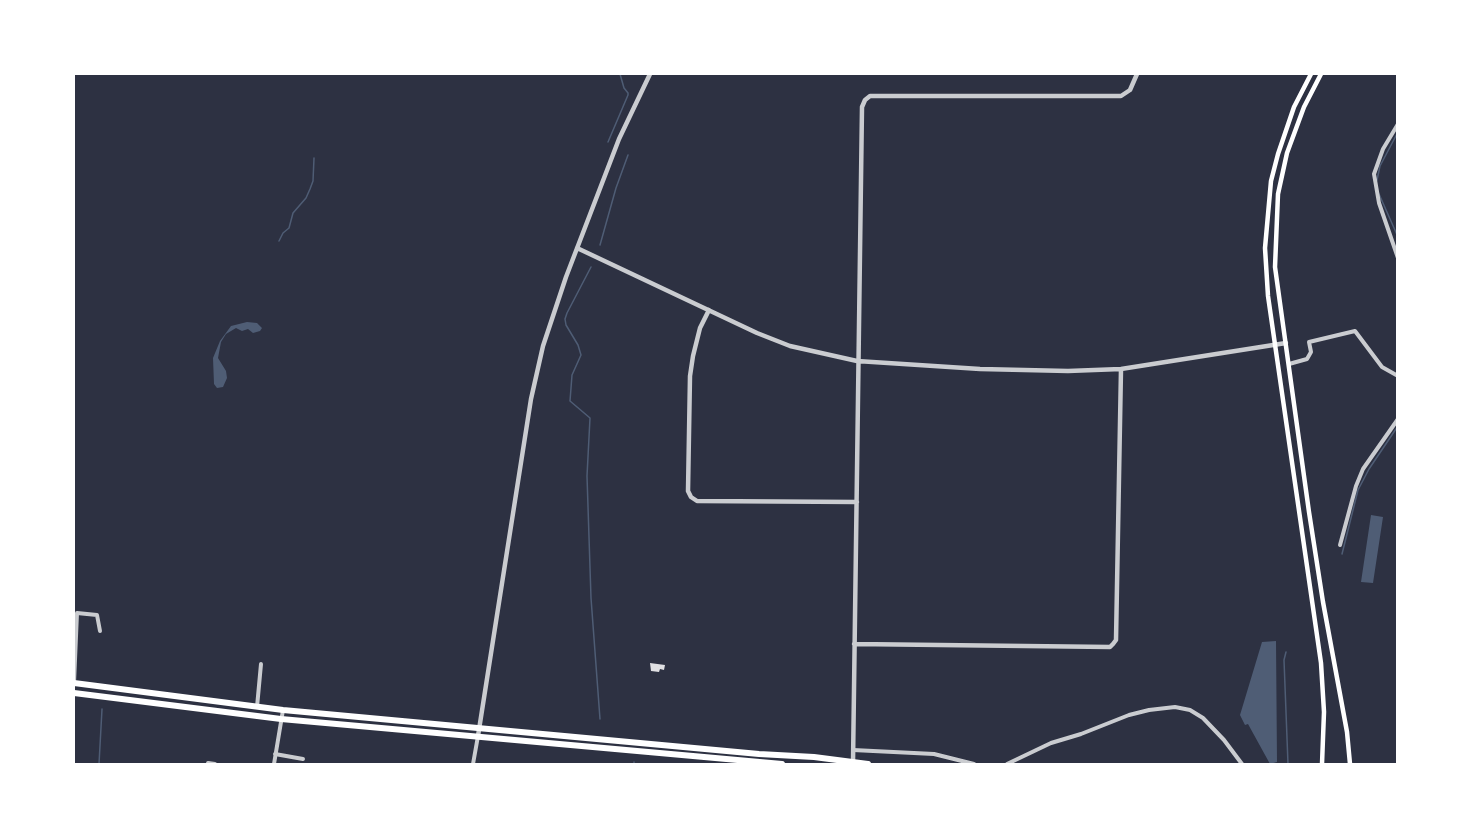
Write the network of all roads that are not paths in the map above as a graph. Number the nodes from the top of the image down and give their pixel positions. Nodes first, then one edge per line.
1 (650, 74) edge
2 (1137, 74) edge
3 (1311, 74) edge
4 (1321, 74) edge
5 (1398, 124) edge
6 (577, 248) junction
7 (1398, 258) edge
8 (709, 310) junction
9 (1286, 343) junction
10 (1275, 345) junction
11 (857, 361) junction
12 (1289, 364) junction
13 (1120, 369) junction
14 (1398, 376) edge
15 (1398, 419) edge
16 (857, 502) junction
17 (1340, 545) dead end
18 (100, 631) dead end
19 (854, 644) junction
20 (261, 664) dead end
21 (74, 683) edge
22 (74, 693) edge
23 (257, 706) junction
24 (283, 710) junction
25 (281, 719) junction
26 (480, 727) junction
27 (478, 736) junction
28 (853, 750) junction
29 (275, 754) junction
30 (759, 754) junction
31 (303, 759) dead end
32 (853, 762) junction
33 (208, 763) edge
34 (758, 763) edge
35 (215, 765) edge
36 (274, 765) edge
37 (473, 765) edge
38 (782, 765) edge
39 (868, 765) edge
40 (974, 765) edge
41 (1007, 765) edge
42 (1242, 765) edge
43 (1322, 765) edge
44 (1350, 765) edge

1 - 6 street
2 - 11 street
3 - 10 main road
4 - 9 main road
5 - 7 street
6 - 8 street
6 - 26 street
8 - 11 street
8 - 16 street
9 - 10 street
9 - 12 main road
10 - 13 street
10 - 43 main road
11 - 13 street
11 - 16 street
12 - 14 street
12 - 44 main road
13 - 19 street
15 - 17 street
16 - 19 street
18 - 21 street
19 - 28 street
20 - 23 street
21 - 23 highway
22 - 25 highway
23 - 24 highway
24 - 25 street
24 - 26 highway
25 - 27 highway
25 - 29 street
26 - 27 street
26 - 30 highway
27 - 34 highway
27 - 37 street
28 - 32 street
28 - 40 street
29 - 31 street
29 - 36 street
30 - 32 highway
30 - 34 street
32 - 39 highway
33 - 35 street
34 - 38 highway
41 - 42 street

